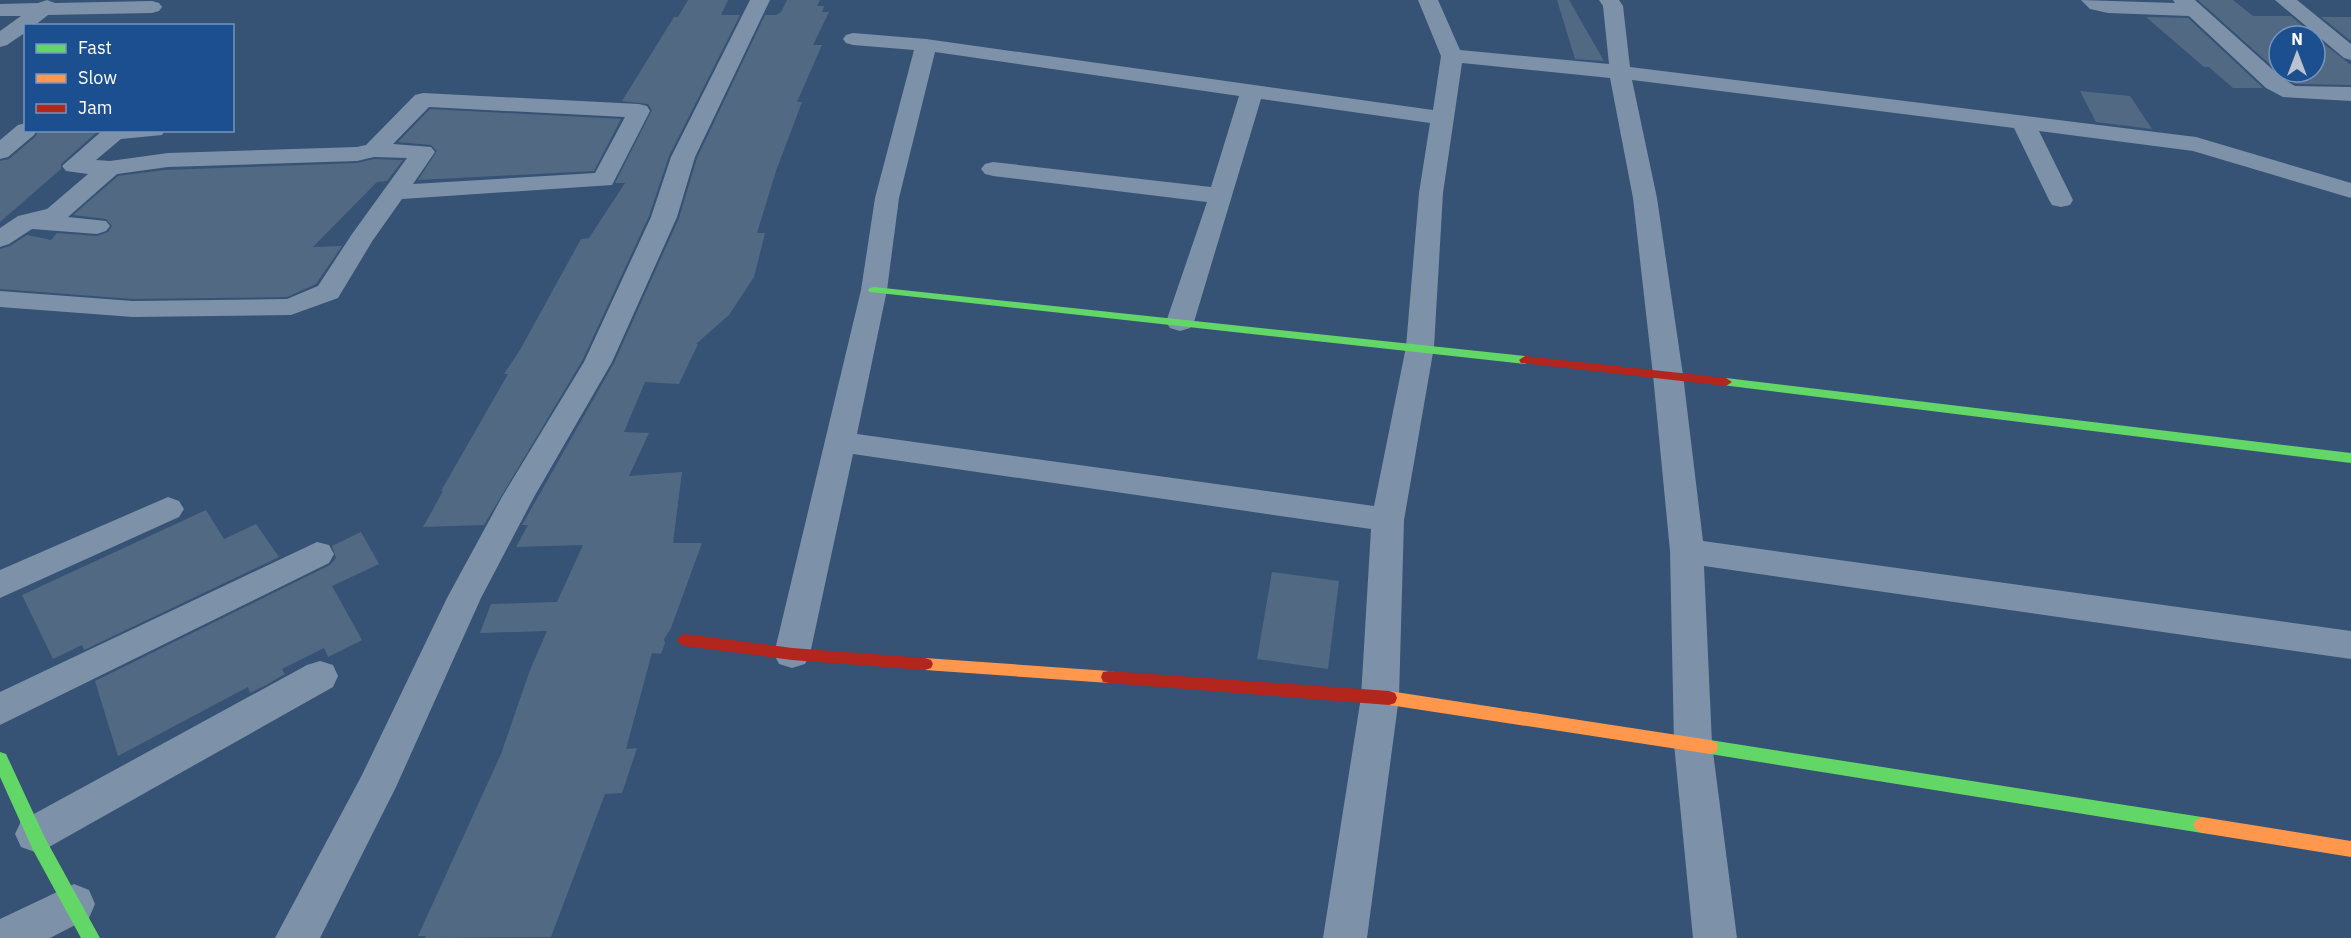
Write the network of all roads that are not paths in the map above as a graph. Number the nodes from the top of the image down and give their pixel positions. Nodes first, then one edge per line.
1 (760, 0) edge
2 (1428, 0) edge
3 (1609, 0) edge
4 (2091, 0) edge
5 (2285, 0) edge
6 (50, 4) edge
7 (157, 4) edge
8 (2189, 5) edge
9 (0, 10) edge
10 (132, 24) edge
11 (852, 39) dead end
12 (0, 41) edge
13 (926, 45) junction
14 (2351, 54) edge
15 (1452, 56) junction
16 (1620, 72) junction
17 (1252, 91) junction
18 (2351, 94) edge
19 (24, 112) edge
20 (1442, 118) junction
21 (2022, 121) junction
22 (0, 130) edge
23 (24, 132) edge
24 (115, 132) edge
25 (374, 150) junction
26 (0, 152) edge
27 (110, 168) junction
28 (993, 169) dead end
29 (2351, 191) edge
30 (395, 192) junction
31 (1221, 196) junction
32 (2061, 200) dead end
33 (97, 226) dead end
34 (11, 229) edge
35 (874, 290) junction
36 (0, 299) edge
37 (1180, 322) junction
38 (1420, 346) junction
39 (1668, 375) junction
40 (840, 442) junction
41 (2351, 458) edge
42 (168, 509) dead end
43 (1388, 520) junction
44 (1687, 551) junction
45 (317, 554) dead end
46 (0, 585) edge
47 (685, 640) dead end
48 (2351, 645) edge
49 (792, 654) junction
50 (320, 676) dead end
51 (1380, 696) junction
52 (0, 709) edge
53 (1693, 744) junction
54 (0, 759) edge
55 (35, 834) junction
56 (2351, 849) edge
57 (82, 921) edge
58 (6, 938) edge
59 (297, 938) edge
60 (1345, 938) edge
61 (1715, 938) edge

1 - 59 street
2 - 15 street
3 - 16 street
4 - 8 street
5 - 14 street
6 - 7 street
6 - 9 street
6 - 12 street
7 - 10 street
8 - 18 street
11 - 13 street
13 - 17 street
13 - 35 street
15 - 16 street
15 - 20 street
16 - 21 street
16 - 39 street
17 - 20 street
17 - 31 street
19 - 22 street
20 - 38 street
21 - 29 street
21 - 32 street
23 - 26 street
24 - 27 street
25 - 27 street
25 - 30 street
25 - 30 street
27 - 34 street
28 - 31 street
30 - 36 street
31 - 37 street
33 - 34 street
35 - 37 street
35 - 40 street
37 - 38 street
38 - 39 street
38 - 43 street
39 - 41 street
39 - 44 street
40 - 43 street
40 - 49 street
42 - 46 street
43 - 51 street
44 - 48 street
44 - 53 street
45 - 52 street
47 - 49 street
49 - 51 street
50 - 55 street
51 - 53 street
51 - 60 street
53 - 56 street
53 - 61 street
54 - 55 street
55 - 57 street
57 - 58 street

